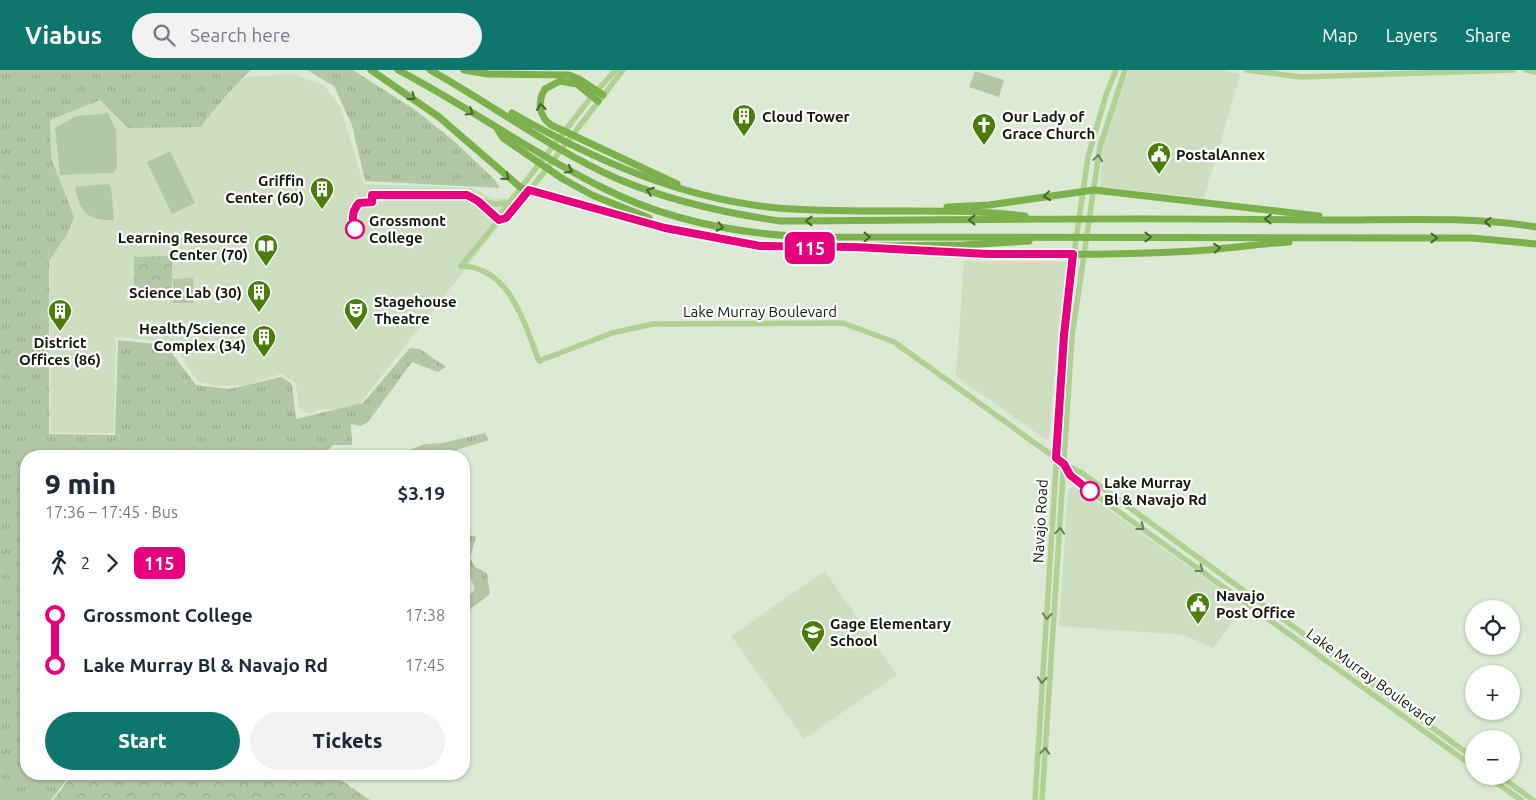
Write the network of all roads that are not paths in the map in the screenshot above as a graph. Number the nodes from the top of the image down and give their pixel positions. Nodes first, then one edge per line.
1 (371, 70) edge
2 (398, 70) edge
3 (430, 70) edge
4 (464, 70) edge
5 (616, 70) edge
6 (623, 70) edge
7 (1116, 70) edge
8 (1124, 70) edge
9 (1247, 70) edge
10 (1513, 70) edge
11 (1526, 70) edge
12 (1536, 72) edge
13 (471, 93) junction
14 (597, 96) junction
15 (496, 128) junction
16 (521, 188) junction
17 (529, 190) junction
18 (1094, 190) junction
19 (1082, 192) junction
20 (703, 195) junction
21 (478, 201) dead end
22 (510, 202) junction
23 (882, 210) junction
24 (499, 220) junction
25 (1056, 220) junction
26 (1355, 220) junction
27 (1536, 227) edge
28 (686, 232) junction
29 (1067, 237) junction
30 (1337, 238) junction
31 (1536, 244) edge
32 (855, 247) junction
33 (1073, 254) junction
34 (1085, 254) junction
35 (1064, 335) junction
36 (1069, 371) junction
37 (1061, 372) junction
38 (1067, 414) junction
39 (1056, 458) junction
40 (1064, 464) junction
41 (1051, 545) junction
42 (1180, 545) junction
43 (1168, 546) junction
44 (1177, 552) junction
45 (1190, 552) junction
46 (1058, 571) junction
47 (1441, 743) junction
48 (1454, 743) junction
49 (1450, 749) junction
50 (1463, 750) joint
51 (1465, 760) edge
52 (1500, 785) edge
53 (1512, 785) edge
54 (1035, 800) edge
55 (1042, 800) edge
56 (1521, 800) edge
57 (1533, 800) edge

1 -> 16 highway
2 -> 15 highway
3 - 13 highway
4 - 14 highway
5 - 14 main road
6 - 14 main road
7 - 19 main road, Navajo Road
18 -> 8 main road, Navajo Road
9 - 10 main road
11 - 12 main road
13 - 20 highway
25 -> 13 highway
14 - 16 main road
14 - 17 main road
20 -> 14 highway
15 - 28 highway
15 -> 29 highway
16 - 17 highway
16 - 22 main road
17 - 24 main road
17 - 28 highway
18 - 19 highway
18 - 26 highway
18 - 34 main road, Navajo Road
19 -> 23 highway
19 - 33 main road, Navajo Road
20 - 23 highway
21 - 22 main road
22 - 24 main road
23 - 25 highway
24 - 39 main road, Lake Murray Boulevard
26 -> 25 highway
27 -> 26 highway
28 - 32 highway
29 -> 30 highway
29 - 32 highway
30 -> 31 highway
34 -> 30 highway
32 - 33 highway
33 - 34 highway
33 - 35 main road, Navajo Road
34 - 36 main road, Navajo Road
35 - 36 main road
35 - 37 main road, Navajo Road
36 - 38 main road, Navajo Road
37 - 38 main road
37 - 39 main road, Navajo Road
38 - 40 main road, Navajo Road
39 - 40 main road, Lake Murray Boulevard
39 - 41 main road, Navajo Road
40 - 42 main road, Lake Murray Boulevard
40 -> 43 main road, Lake Murray Boulevard
46 -> 40 main road, Navajo Road
41 - 46 main road
41 -> 54 main road, Navajo Road
42 - 43 main road
42 - 45 main road, Lake Murray Boulevard
43 - 44 main road, Lake Murray Boulevard
44 - 45 main road
44 -> 47 main road, Lake Murray Boulevard
45 - 48 main road, Lake Murray Boulevard
55 -> 46 main road, Navajo Road
47 - 48 main road
47 - 49 main road, Lake Murray Boulevard
48 - 50 main road, Lake Murray Boulevard
49 - 50 main road
49 - 51 main road, Lake Murray Boulevard
52 - 56 main road
53 - 57 main road

